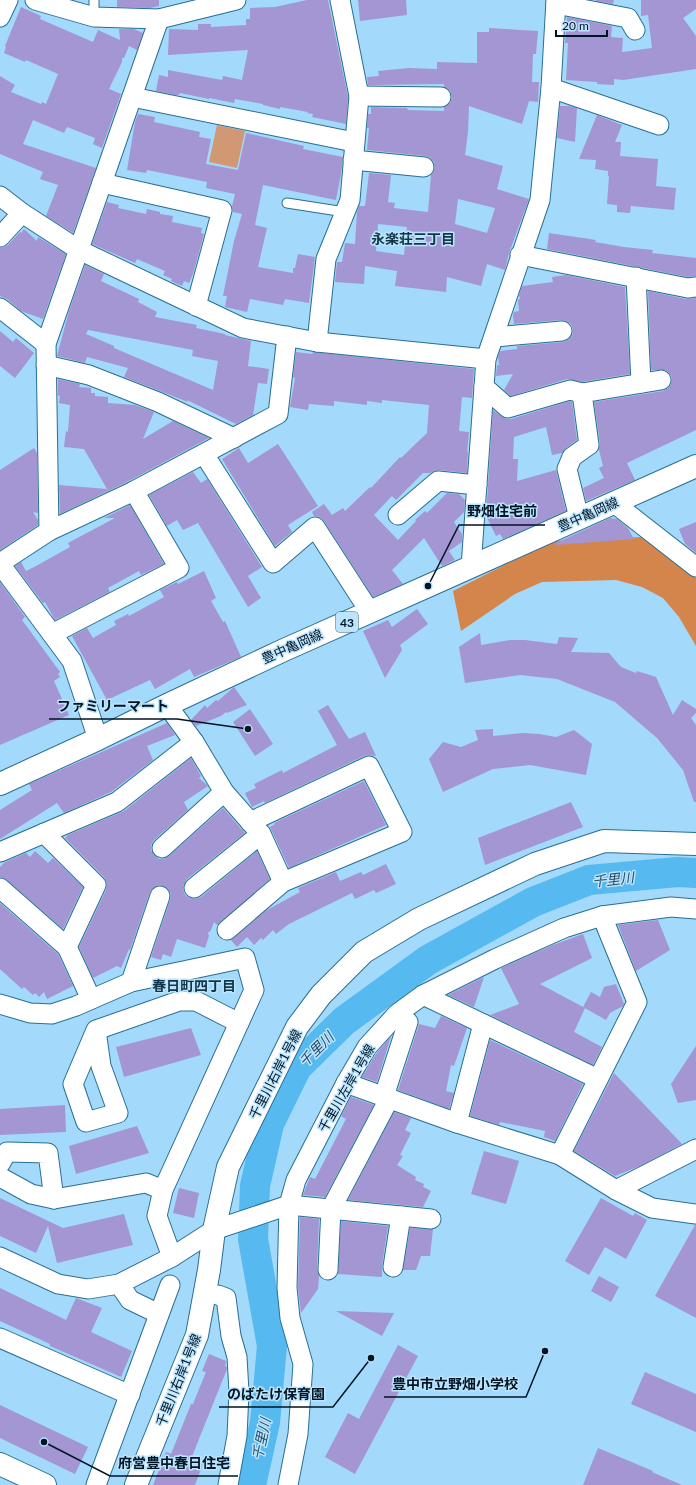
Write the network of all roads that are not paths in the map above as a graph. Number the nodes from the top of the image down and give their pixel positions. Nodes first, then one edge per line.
1 (8, 0) edge
2 (35, 0) edge
3 (236, 0) edge
4 (340, 0) edge
5 (556, 2) edge
6 (191, 5) edge
7 (94, 8) edge
8 (0, 17) edge
9 (159, 19) junction
10 (635, 30) dead end
11 (551, 88) junction
12 (358, 96) junction
13 (132, 97) junction
14 (441, 97) dead end
15 (659, 124) dead end
16 (353, 151) junction
17 (424, 167) dead end
18 (102, 182) junction
19 (0, 196) edge
20 (287, 203) dead end
21 (345, 212) junction
22 (22, 213) junction
23 (0, 237) edge
24 (79, 250) junction
25 (520, 255) junction
26 (636, 278) junction
27 (696, 287) edge
28 (196, 306) junction
29 (0, 308) edge
30 (562, 331) dead end
31 (287, 336) junction
32 (494, 337) junction
33 (317, 342) junction
34 (46, 344) junction
35 (486, 359) junction
36 (46, 365) junction
37 (661, 380) dead end
38 (641, 383) junction
39 (484, 386) junction
40 (582, 393) junction
41 (234, 438) junction
42 (204, 454) junction
43 (696, 466) edge
44 (477, 485) junction
45 (134, 491) junction
46 (614, 502) junction
47 (398, 515) dead end
48 (579, 518) junction
49 (49, 532) junction
50 (0, 563) edge
51 (695, 565) edge
52 (471, 567) junction
53 (370, 612) junction
54 (52, 634) junction
55 (167, 705) junction
56 (98, 739) junction
57 (194, 742) junction
58 (0, 784) edge
59 (224, 792) junction
60 (256, 828) junction
61 (44, 833) junction
62 (696, 844) edge
63 (162, 848) dead end
64 (0, 852) edge
65 (283, 882) junction
66 (0, 888) edge
67 (194, 888) dead end
68 (160, 896) dead end
69 (696, 909) edge
70 (602, 916) junction
71 (227, 930) dead end
72 (67, 947) junction
73 (131, 982) junction
74 (423, 995) junction
75 (91, 1000) junction
76 (0, 1004) edge
77 (408, 1022) dead end
78 (240, 1023) junction
79 (483, 1024) junction
80 (96, 1030) dead end
81 (598, 1080) junction
82 (346, 1083) junction
83 (389, 1099) junction
84 (457, 1124) junction
85 (696, 1149) edge
86 (560, 1155) junction
87 (0, 1164) edge
88 (0, 1177) edge
89 (163, 1190) junction
90 (616, 1190) junction
91 (54, 1199) junction
92 (285, 1207) junction
93 (331, 1209) junction
94 (696, 1214) edge
95 (401, 1216) junction
96 (431, 1219) dead end
97 (220, 1228) junction
98 (0, 1257) edge
99 (172, 1257) junction
100 (393, 1267) dead end
101 (328, 1270) dead end
102 (119, 1284) junction
103 (170, 1285) dead end
104 (218, 1295) dead end
105 (159, 1314) junction
106 (0, 1338) edge
107 (130, 1395) junction
108 (0, 1464) edge
109 (45, 1485) edge
110 (96, 1485) edge
111 (136, 1485) edge
112 (228, 1485) edge
113 (288, 1485) edge

1 - 8 street
2 - 7 street
3 - 6 street
4 - 12 street
5 - 10 street
5 - 11 street
6 - 9 street
7 - 9 street
9 - 13 street
11 - 15 street
11 - 25 street
12 - 14 street
12 - 16 street
13 - 16 street
13 - 18 street
16 - 17 street
16 - 21 street
18 - 24 street
18 - 28 street
19 - 22 street
20 - 21 lane
21 - 33 street
22 - 23 street
22 - 24 street
24 - 28 street
24 - 34 street
25 - 26 street
25 - 32 street
26 - 27 street
26 - 38 street
28 - 31 street
29 - 34 street
30 - 32 street
31 - 33 street
31 - 41 street
32 - 35 street
33 - 35 street
34 - 36 street
35 - 39 street
36 - 41 street
36 - 49 street
37 - 38 street
38 - 40 street
39 - 40 street
39 - 44 street
40 - 48 street
41 - 42 street
42 - 45 street
42 - 53 street
43 - 46 street, 豊中亀岡線 / 43
44 - 47 street
44 - 52 street
45 - 49 street
45 - 54 street
46 - 48 street, 豊中亀岡線 / 43
46 - 51 street
48 - 52 street, 豊中亀岡線 / 43
49 - 50 street
50 - 54 street
52 - 53 street, 豊中亀岡線 / 43
53 - 55 street, 豊中亀岡線 / 43
54 - 56 street
55 - 56 street, 豊中亀岡線 / 43
55 - 57 street
56 - 58 street, 豊中亀岡線 / 43
57 - 59 street
57 - 61 street
59 - 60 street
59 - 63 street
60 - 65 street
60 - 65 street
60 - 67 street
61 - 64 street
61 - 72 street
62 - 97 street, 千里川右岸1号線
65 - 71 street
66 - 72 street
68 - 73 street
69 - 70 street, 千里川左岸1号線
70 - 74 street, 千里川左岸1号線
70 - 81 street
72 - 75 street
73 - 75 street
73 - 78 street
74 - 79 street
74 - 82 street, 千里川左岸1号線
75 - 76 street
77 - 83 street
78 - 80 street
78 - 89 street
79 - 81 street
79 - 84 street
81 - 86 street
82 - 83 street
82 - 92 street, 千里川左岸1号線
83 - 84 street
83 - 93 street
84 - 86 street
85 - 90 street
86 - 90 street
87 - 91 street
88 - 91 street
89 - 91 street
89 - 99 street
90 - 94 street
92 - 93 street
92 - 97 street
92 - 113 street, 千里川左岸1号線
93 - 95 street
93 - 101 street
95 - 96 street
95 - 100 street
97 - 99 street
97 - 111 street, 千里川右岸1号線
98 - 102 street
99 - 102 street
102 - 105 street
103 - 105 street
104 - 112 street
105 - 107 street
106 - 107 street
107 - 110 street
108 - 109 street

